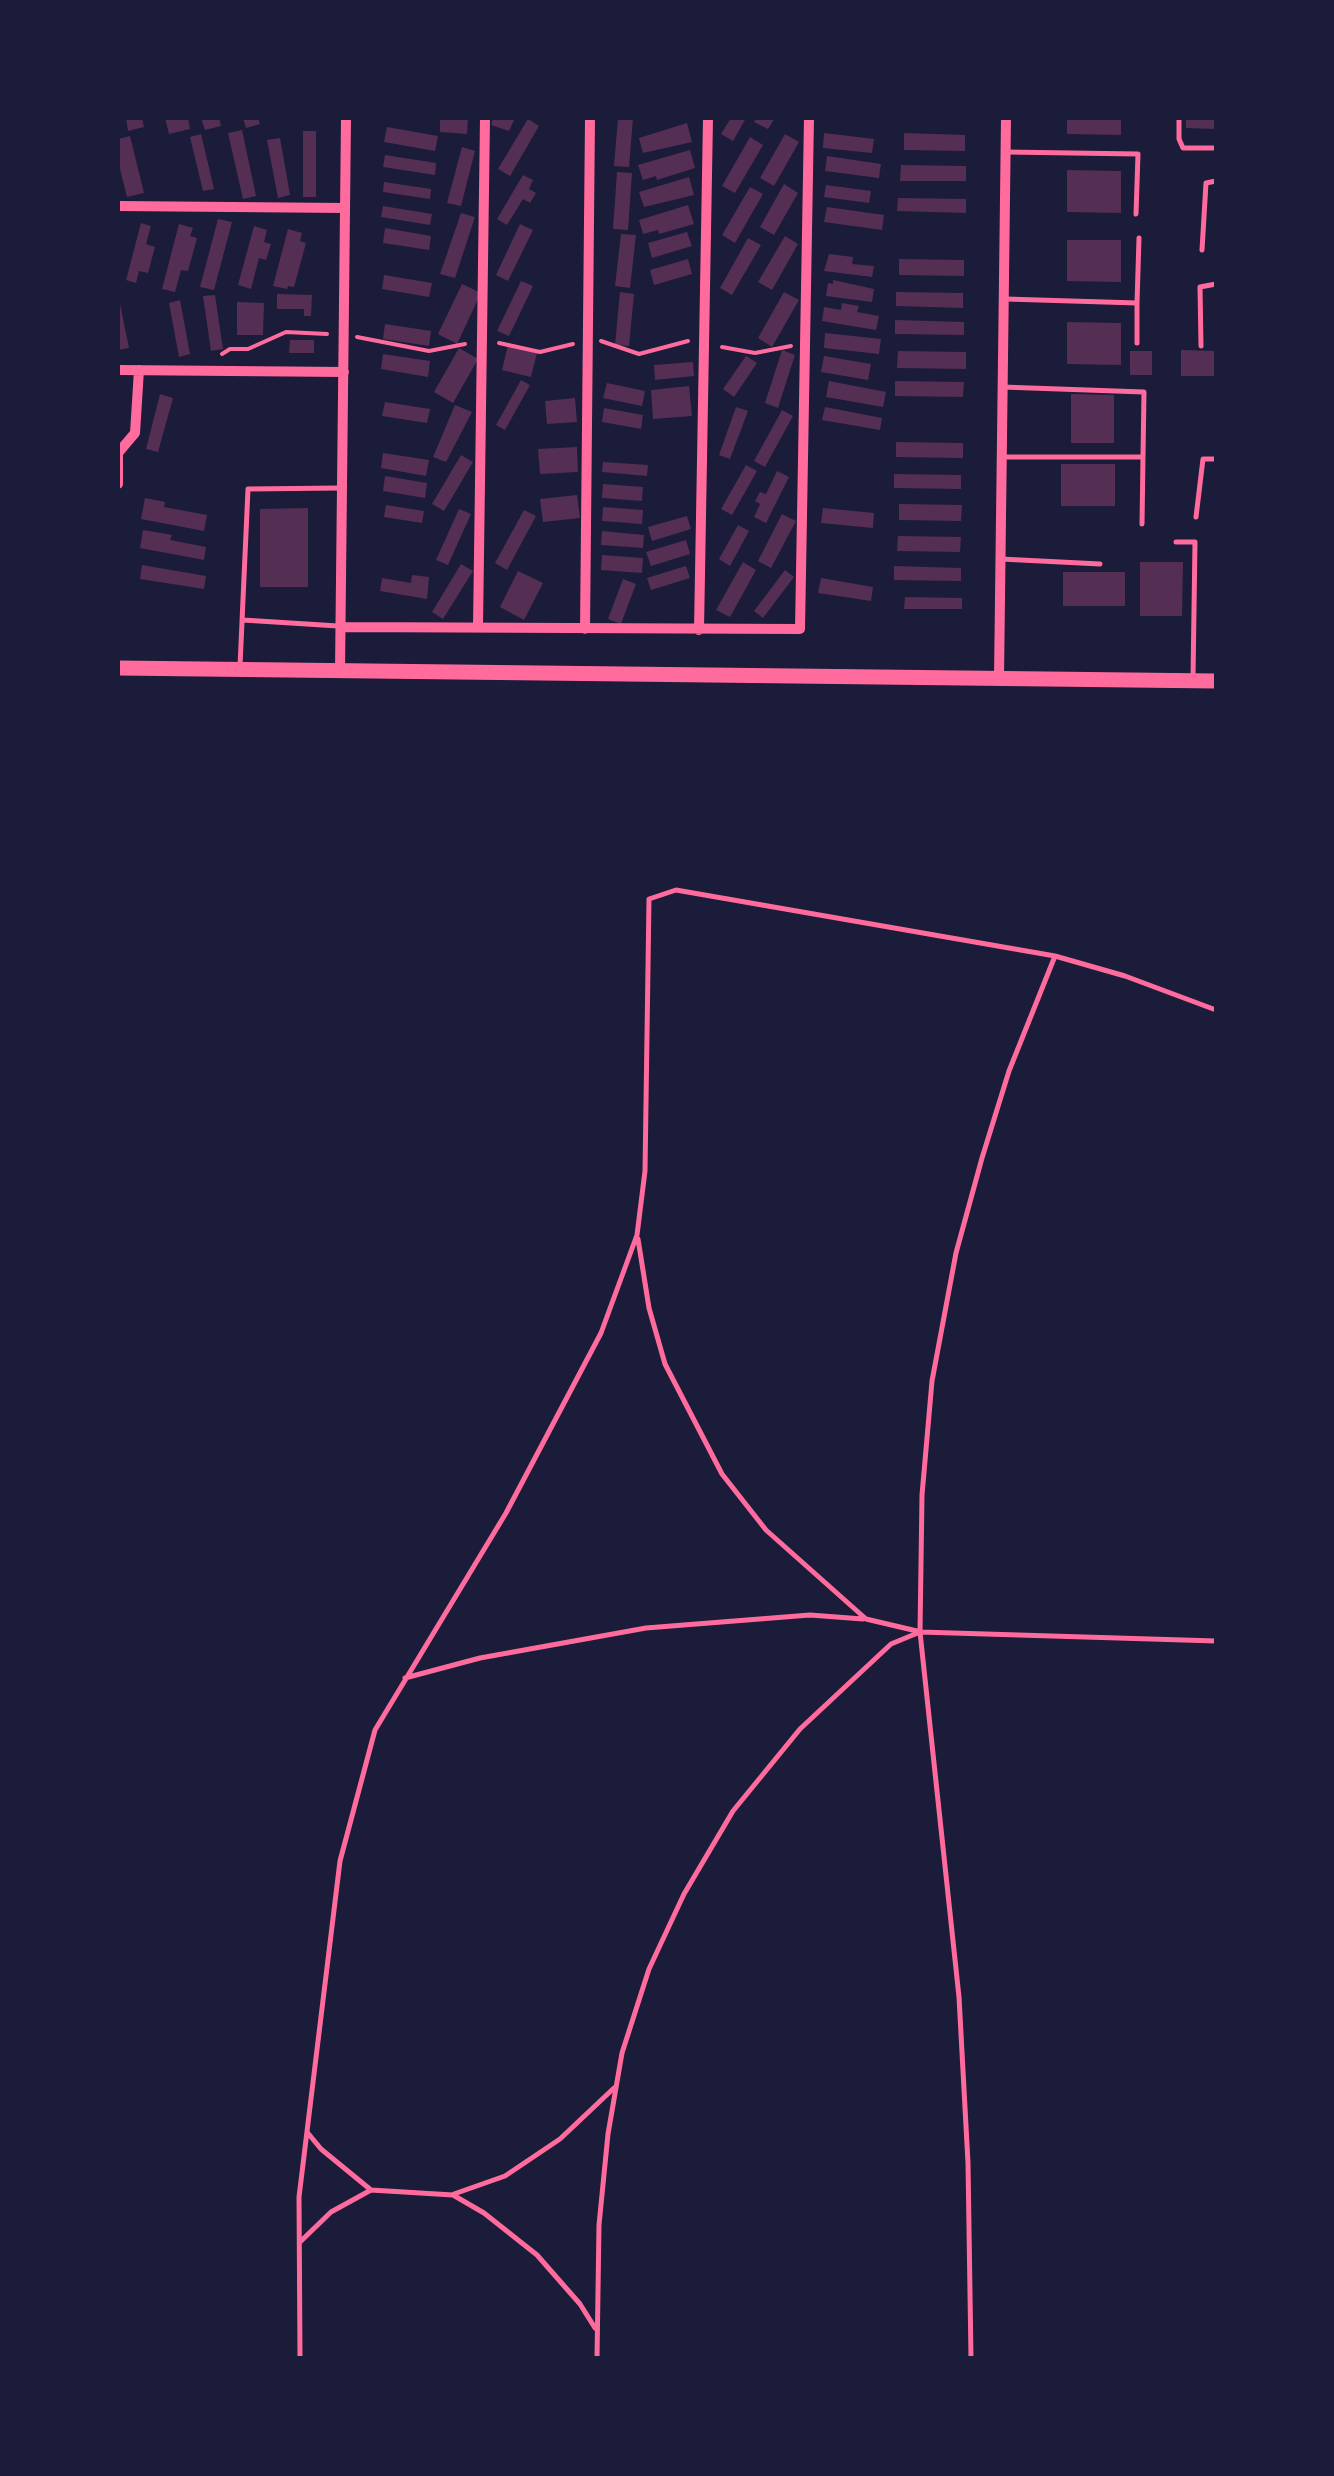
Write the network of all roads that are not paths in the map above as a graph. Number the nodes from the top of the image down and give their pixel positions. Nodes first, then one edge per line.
1 (346, 118) edge
2 (484, 118) edge
3 (590, 118) edge
4 (708, 118) edge
5 (810, 118) edge
6 (1006, 118) edge
7 (1179, 118) edge
8 (1216, 148) edge
9 (1006, 152) junction
10 (1216, 181) edge
11 (118, 206) edge
12 (345, 208) junction
13 (1136, 214) dead end
14 (1139, 238) dead end
15 (1202, 250) dead end
16 (1216, 284) edge
17 (1003, 299) junction
18 (1137, 303) junction
19 (1138, 344) dead end
20 (1201, 346) dead end
21 (118, 370) edge
22 (139, 370) junction
23 (344, 372) junction
24 (1002, 387) junction
25 (1144, 456) junction
26 (1003, 457) junction
27 (1216, 459) edge
28 (118, 484) edge
29 (342, 488) junction
30 (1196, 516) dead end
31 (1142, 524) dead end
32 (1176, 542) dead end
33 (1002, 559) junction
34 (1100, 564) dead end
35 (242, 620) junction
36 (341, 626) junction
37 (478, 627) junction
38 (585, 628) junction
39 (699, 630) junction
40 (118, 668) edge
41 (240, 669) junction
42 (340, 670) junction
43 (999, 678) junction
44 (1193, 681) junction
45 (1216, 681) edge
46 (1055, 956) junction
47 (1216, 1010) edge
48 (637, 1236) junction
49 (866, 1619) junction
50 (920, 1632) junction
51 (1216, 1641) edge
52 (405, 1678) junction
53 (616, 2086) junction
54 (306, 2130) junction
55 (372, 2190) junction
56 (453, 2195) junction
57 (299, 2244) junction
58 (597, 2331) junction
59 (300, 2358) edge
60 (597, 2358) edge
61 (971, 2358) edge

1 - 12 street
2 - 37 street
3 - 38 street
4 - 39 street
5 - 39 street
6 - 9 street
7 - 8 lane
9 - 13 lane
9 - 17 street
10 - 15 lane
11 - 12 street
12 - 23 street
14 - 18 lane
16 - 20 lane
17 - 18 lane
17 - 24 street
18 - 19 lane
21 - 22 street
22 - 23 street
22 - 28 street
23 - 29 street
24 - 25 lane
24 - 26 street
25 - 26 lane
25 - 31 lane
26 - 33 street
27 - 30 lane
29 - 35 lane
29 - 36 street
32 - 44 lane
33 - 34 lane
33 - 43 street
35 - 36 lane
35 - 41 lane
36 - 37 street
36 - 42 street
37 - 38 street
38 - 39 street
40 - 41 main road
41 - 42 main road
42 - 43 main road
43 - 44 main road
44 - 45 main road
46 - 47 lane
46 - 48 lane
46 - 50 lane
48 - 49 lane
48 - 52 lane
49 - 50 lane
49 - 52 lane
50 - 51 lane
50 - 53 lane
50 - 61 lane
52 - 54 lane
53 - 56 lane
53 - 58 lane
54 - 55 lane
54 - 57 lane
55 - 56 lane
55 - 57 lane
56 - 58 lane
57 - 59 lane
58 - 60 lane

